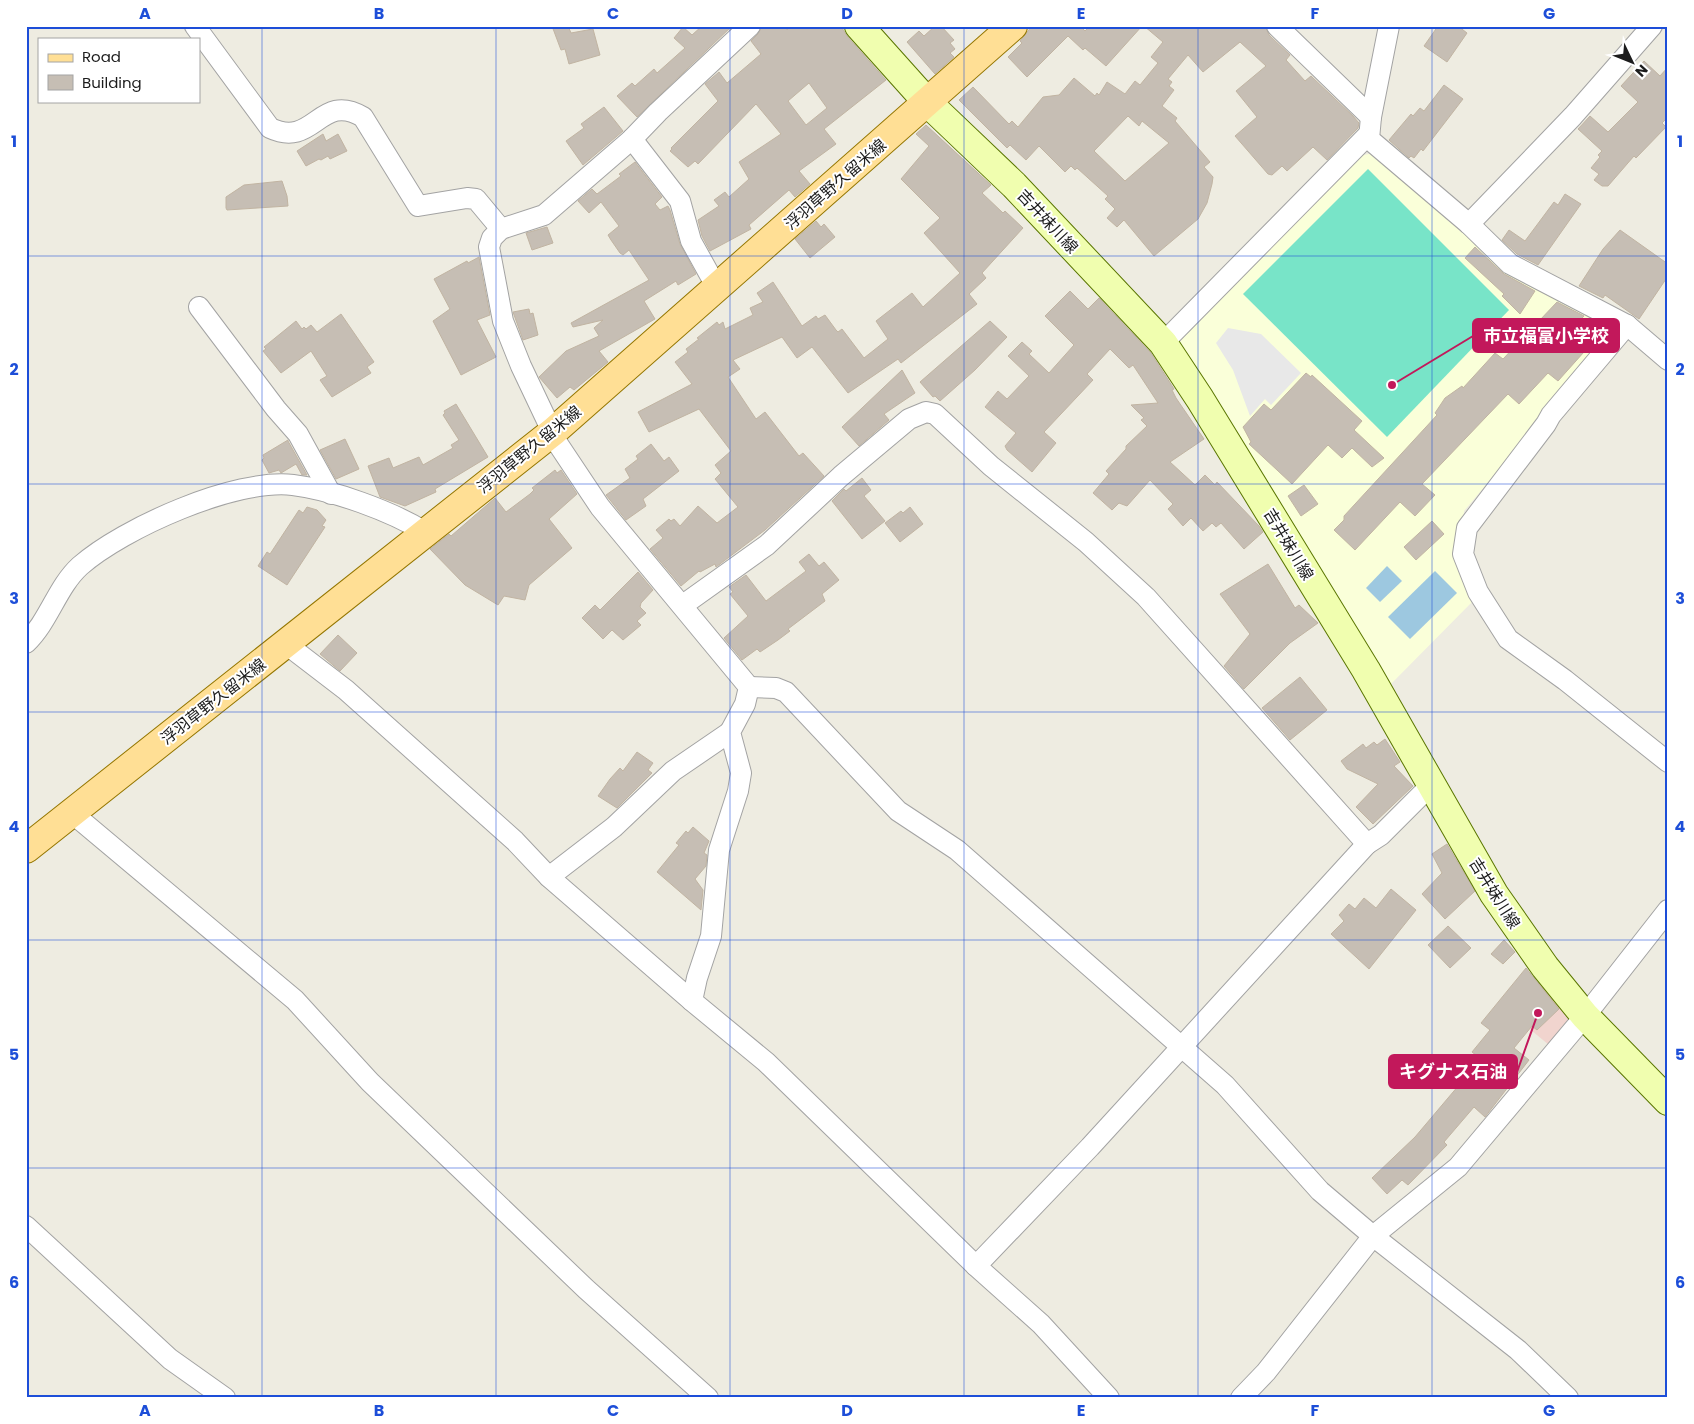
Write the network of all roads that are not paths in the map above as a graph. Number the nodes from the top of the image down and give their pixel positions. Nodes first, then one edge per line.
1 (195, 26) edge
2 (750, 26) edge
3 (859, 26) edge
4 (1014, 26) edge
5 (1277, 26) edge
6 (1389, 26) edge
7 (1652, 26) edge
8 (928, 103) junction
9 (1370, 126) junction
10 (632, 139) junction
11 (1468, 224) junction
12 (501, 229) junction
13 (717, 288) junction
14 (199, 307) dead end
15 (1628, 325) junction
16 (1162, 343) junction
17 (1668, 360) edge
18 (554, 430) junction
19 (331, 494) junction
20 (425, 532) junction
21 (683, 606) junction
22 (26, 643) edge
23 (286, 644) junction
24 (749, 686) junction
25 (730, 732) junction
26 (1668, 762) edge
27 (1431, 785) junction
28 (72, 813) junction
29 (1367, 844) junction
30 (26, 849) edge
31 (549, 876) junction
32 (1668, 910) edge
33 (692, 1001) junction
34 (1585, 1016) junction
35 (1180, 1047) junction
36 (1668, 1101) edge
37 (26, 1226) edge
38 (1373, 1236) junction
39 (976, 1266) junction
40 (225, 1398) edge
41 (708, 1398) edge
42 (1109, 1398) edge
43 (1241, 1398) edge
44 (1568, 1398) edge

1 - 12 street
2 - 10 street
3 - 8 main road, 吉井妹川線
4 - 8 main road, 浮羽草野久留米線
5 - 9 street
6 - 9 street
7 - 11 street
8 - 13 main road, 浮羽草野久留米線
8 - 16 main road, 吉井妹川線
9 - 11 street
9 - 16 street
10 - 12 street
10 - 13 street
11 - 15 street
12 - 18 street
13 - 18 main road, 浮羽草野久留米線
14 - 19 street
15 - 17 street
15 - 26 street
16 - 27 main road, 吉井妹川線
18 - 20 main road, 浮羽草野久留米線
18 - 21 street
19 - 20 street
19 - 22 street
20 - 23 main road, 浮羽草野久留米線
21 - 24 street
21 - 29 street
23 - 28 main road, 浮羽草野久留米線
23 - 31 street
24 - 25 street
24 - 35 street
25 - 31 street
25 - 33 street
27 - 29 street
27 - 34 main road, 吉井妹川線
28 - 30 main road, 浮羽草野久留米線
28 - 41 street
29 - 35 street
31 - 33 street
32 - 34 street
33 - 39 street
34 - 36 main road, 吉井妹川線
34 - 38 street
35 - 38 street
35 - 39 street
37 - 40 street
38 - 43 street
38 - 44 street
39 - 42 street

